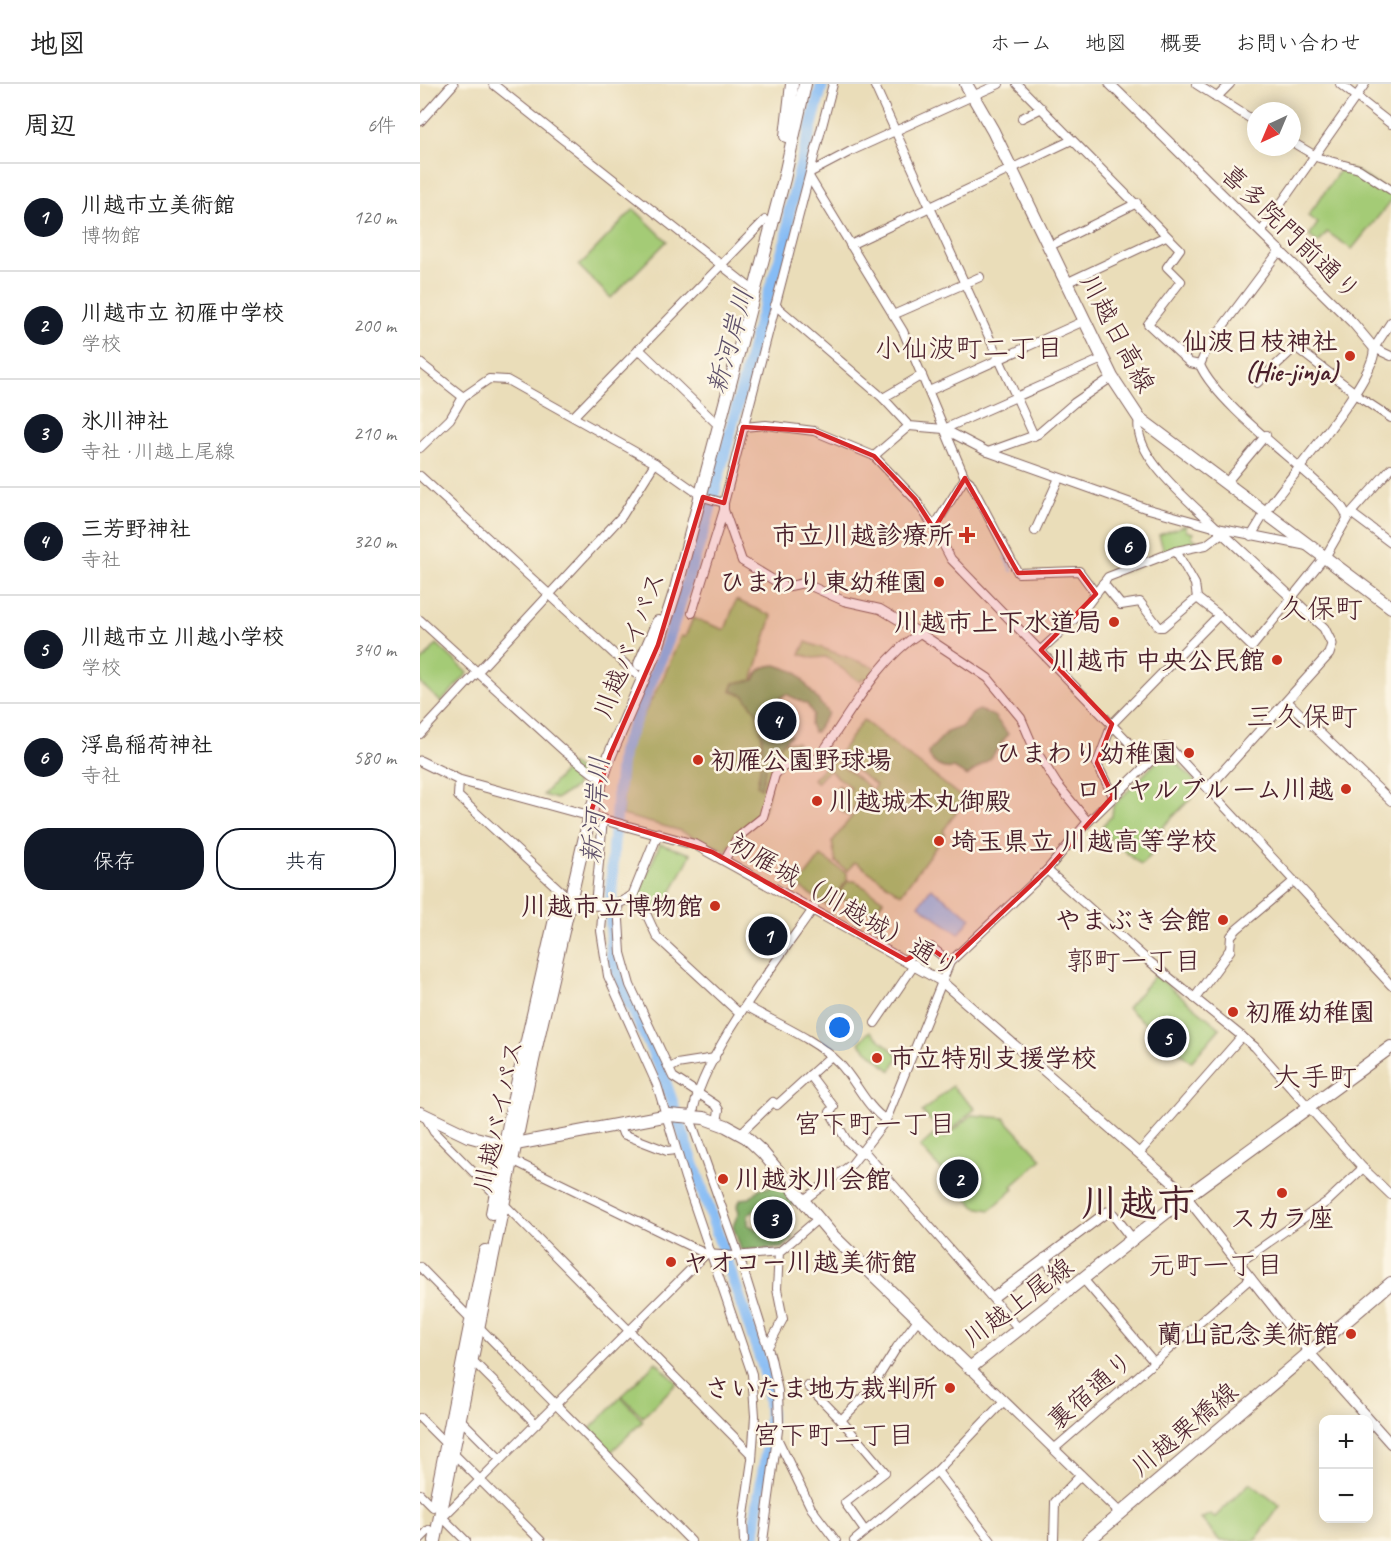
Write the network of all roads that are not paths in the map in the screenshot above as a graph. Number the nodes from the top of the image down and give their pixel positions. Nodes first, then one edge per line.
1 (453, 84) edge
2 (493, 84) edge
3 (792, 84) edge
4 (805, 84) edge
5 (833, 84) edge
6 (874, 84) edge
7 (966, 84) edge
8 (999, 84) edge
9 (1017, 84) edge
10 (1110, 84) edge
11 (1196, 84) edge
12 (1230, 84) edge
13 (1341, 84) edge
14 (1365, 84) edge
15 (975, 96) junction
16 (1216, 98) junction
17 (1355, 98) junction
18 (1042, 108) junction
19 (1247, 117) edge
20 (1022, 118) dead end
21 (420, 121) edge
22 (1391, 124) edge
23 (896, 131) junction
24 (1072, 140) junction
25 (1301, 147) edge
26 (1314, 155) junction
27 (1011, 170) junction
28 (811, 175) junction
29 (1391, 190) edge
30 (1137, 203) junction
31 (930, 207) junction
32 (765, 220) junction
33 (1261, 232) junction
34 (1166, 236) junction
35 (850, 245) junction
36 (1048, 247) junction
37 (1280, 250) junction
38 (723, 264) junction
39 (980, 277) dead end
40 (1066, 283) junction
41 (964, 284) junction
42 (749, 286) junction
43 (775, 305) junction
44 (893, 315) junction
45 (1084, 321) junction
46 (1391, 322) edge
47 (1374, 348) junction
48 (639, 349) junction
49 (1391, 356) edge
50 (999, 359) junction
51 (1102, 359) junction
52 (420, 363) edge
53 (1200, 365) junction
54 (922, 375) junction
55 (1112, 377) junction
56 (1257, 383) dead end
57 (929, 392) junction
58 (1354, 393) junction
59 (463, 397) junction
60 (1016, 397) junction
61 (883, 398) junction
62 (573, 416) junction
63 (1139, 418) junction
64 (1391, 418) edge
65 (715, 422) junction
66 (909, 426) junction
67 (743, 427) junction
68 (944, 429) junction
69 (1266, 435) junction
70 (1034, 436) junction
71 (420, 448) edge
72 (988, 452) junction
73 (874, 456) junction
74 (655, 463) junction
75 (1299, 465) junction
76 (1391, 468) edge
77 (420, 477) edge
78 (965, 478) junction
79 (1059, 478) junction
80 (1388, 478) edge
81 (1226, 483) junction
82 (702, 496) junction
83 (724, 505) junction
84 (1265, 513) junction
85 (1350, 514) junction
86 (934, 527) junction
87 (1035, 531) dead end
88 (1219, 531) junction
89 (1251, 536) junction
90 (1391, 543) edge
91 (1307, 546) junction
92 (1176, 551) junction
93 (1324, 557) junction
94 (1102, 583) junction
95 (549, 594) junction
96 (1096, 594) junction
97 (1197, 598) junction
98 (1290, 599) junction
99 (1391, 607) edge
100 (693, 613) dead end
101 (1220, 615) junction
102 (420, 620) edge
103 (920, 633) junction
104 (1041, 650) junction
105 (478, 671) junction
106 (636, 674) junction
107 (1287, 701) junction
108 (1112, 724) junction
109 (420, 734) edge
110 (420, 761) edge
111 (1148, 762) junction
112 (594, 774) junction
113 (459, 780) junction
114 (1209, 787) junction
115 (1113, 796) junction
116 (1391, 801) edge
117 (586, 814) junction
118 (605, 820) junction
119 (1088, 822) junction
120 (658, 833) junction
121 (725, 859) junction
122 (1047, 870) junction
123 (1294, 881) junction
124 (565, 897) junction
125 (623, 902) junction
126 (599, 905) junction
127 (814, 908) junction
128 (1230, 950) joint
129 (911, 962) junction
130 (950, 962) junction
131 (941, 981) junction
132 (1391, 985) edge
133 (1195, 998) junction
134 (746, 1006) junction
135 (740, 1014) junction
136 (875, 1023) dead end
137 (1242, 1036) junction
138 (1391, 1047) edge
139 (831, 1056) junction
140 (715, 1058) junction
141 (670, 1068) junction
142 (810, 1075) junction
143 (697, 1092) junction
144 (1308, 1107) junction
145 (422, 1113) edge
146 (667, 1115) junction
147 (689, 1116) junction
148 (886, 1120) junction
149 (619, 1122) junction
150 (717, 1122) junction
151 (740, 1134) junction
152 (510, 1146) junction
153 (676, 1150) junction
154 (863, 1153) junction
155 (1139, 1153) junction
156 (512, 1160) junction
157 (1363, 1168) junction
158 (1391, 1194) edge
159 (1187, 1196) junction
160 (500, 1199) junction
161 (805, 1199) junction
162 (819, 1218) junction
163 (1134, 1240) junction
164 (779, 1252) junction
165 (712, 1255) junction
166 (736, 1256) junction
167 (1045, 1258) junction
168 (1239, 1263) junction
169 (420, 1267) edge
170 (1251, 1278) junction
171 (1084, 1280) junction
172 (1391, 1283) edge
173 (1069, 1292) junction
174 (994, 1297) junction
175 (919, 1318) junction
176 (475, 1323) junction
177 (1020, 1330) junction
178 (630, 1331) junction
179 (768, 1347) junction
180 (1309, 1352) junction
181 (472, 1360) junction
182 (1154, 1362) junction
183 (970, 1368) junction
184 (808, 1386) dead end
185 (1004, 1401) junction
186 (555, 1405) junction
187 (420, 1418) edge
188 (461, 1420) junction
189 (841, 1420) junction
190 (536, 1424) junction
191 (777, 1438) junction
192 (1391, 1444) edge
193 (1054, 1449) junction
194 (450, 1450) junction
195 (752, 1455) junction
196 (500, 1459) junction
197 (937, 1471) junction
198 (1081, 1475) junction
199 (480, 1479) junction
200 (420, 1494) edge
201 (437, 1511) junction
202 (1120, 1513) junction
203 (865, 1531) junction
204 (428, 1538) edge
205 (466, 1541) edge
206 (541, 1541) edge
207 (691, 1541) edge
208 (744, 1541) edge
209 (763, 1541) edge
210 (836, 1541) edge
211 (855, 1541) edge
212 (991, 1541) edge
213 (1054, 1541) edge
214 (1088, 1541) edge

1 - 21 street
2 - 38 street
3 - 32 main road, 川越バイパス
4 - 82 main road, 川越バイパス
5 - 28 street
6 - 23 street
7 - 15 main road, 川越日高線
8 - 15 street
9 - 18 street
10 - 33 street, 喜多院門前通り
11 - 16 street
12 - 16 street
13 - 17 street
14 - 17 street
15 - 23 street
15 - 27 main road, 川越日高線
16 - 19 street
17 - 22 street
17 - 26 street
18 - 20 street
18 - 24 street
23 - 28 street
23 - 31 street
24 - 27 street
24 - 30 street
25 - 26 street
26 - 29 street
26 - 33 street
27 - 31 street
27 - 36 main road, 川越日高線
28 - 35 street
28 - 43 street
30 - 34 street
30 - 36 street
31 - 35 street
31 - 41 street
32 - 38 street
32 - 42 main road, 川越バイパス
33 - 37 street, 喜多院門前通り
34 - 40 street
34 - 53 street
35 - 44 street
36 - 40 main road, 川越日高線
37 - 47 street, 喜多院門前通り
37 - 53 street
38 - 42 street
38 - 48 street
39 - 41 street
40 - 45 main road, 川越日高線
41 - 44 street
41 - 50 street
42 - 65 main road, 川越バイパス
43 - 61 street
43 - 67 street
44 - 54 street
45 - 50 street
45 - 51 main road, 川越日高線
46 - 47 street
47 - 49 street
47 - 58 street
48 - 62 street
48 - 65 street
50 - 57 street
50 - 60 street
51 - 55 main road, 川越日高線
51 - 60 street
52 - 59 street
53 - 69 street
54 - 57 street
54 - 61 street
55 - 63 main road, 川越日高線
55 - 70 street
56 - 58 street
57 - 68 street
58 - 64 street
58 - 75 street
59 - 62 street
59 - 71 street
60 - 68 street
60 - 70 street
61 - 66 street
62 - 74 street
63 - 81 main road, 川越日高線
63 - 88 street
65 - 82 main road, 川越バイパス
66 - 68 street
66 - 73 street
67 - 73 street
67 - 83 street
68 - 72 street
68 - 78 street
69 - 75 street
69 - 81 street
70 - 72 street
72 - 79 street
73 - 86 street
74 - 82 street
74 - 95 street
75 - 84 street
75 - 85 street
76 - 80 street
77 - 95 street
78 - 86 street
78 - 96 street
79 - 87 street
79 - 88 street
80 - 85 street
81 - 84 main road, 川越日高線
82 - 83 street
82 - 106 main road, 川越バイパス
82 - 117 main road, 川越バイパス
83 - 100 street
83 - 103 street
84 - 89 street
84 - 91 main road, 川越日高線
85 - 90 street
85 - 93 street
86 - 104 street
88 - 89 street
88 - 92 street
88 - 98 street
89 - 91 street
91 - 93 main road, 川越日高線
92 - 94 street
92 - 97 street
93 - 98 street
93 - 99 main road, 川越日高線
94 - 96 street
94 - 97 street
95 - 105 street
95 - 106 street
96 - 104 street
97 - 101 street
98 - 101 street
98 - 107 street
101 - 108 street
102 - 105 street
103 - 119 street
103 - 121 street
104 - 108 street
105 - 109 street
105 - 112 street
106 - 112 main road, 川越バイパス
107 - 114 street
107 - 116 street
108 - 111 street
108 - 115 street
110 - 113 street, 初雁城（川越城）通り
111 - 114 street
111 - 115 street
112 - 117 main road, 川越バイパス
113 - 117 street, 初雁城（川越城）通り
113 - 124 street
114 - 123 street
115 - 119 street
117 - 118 street, 初雁城（川越城）通り
117 - 124 main road, 川越バイパス
118 - 120 street, 初雁城（川越城）通り
118 - 126 street
119 - 122 street
120 - 121 street, 初雁城（川越城）通り
120 - 125 street
121 - 127 street, 初雁城（川越城）通り
122 - 130 street
122 - 133 street
123 - 128 street
123 - 132 street
124 - 126 street
124 - 152 main road, 川越バイパス
125 - 126 street
125 - 135 street
125 - 141 street
126 - 146 street
127 - 129 street, 初雁城（川越城）通り
127 - 134 street
128 - 133 street
129 - 130 street
129 - 131 street, 初雁城（川越城）通り
129 - 136 street
130 - 131 street
131 - 148 street
131 - 155 street, 初雁城（川越城）通り
133 - 137 street
134 - 135 street
134 - 139 street
135 - 140 street
137 - 144 street
137 - 155 street
138 - 144 main road, 川越上尾線
139 - 142 street
139 - 148 street
140 - 141 street
140 - 143 street
141 - 143 street
142 - 151 street
142 - 154 street
143 - 147 street
143 - 150 street
144 - 157 street
144 - 159 main road, 川越上尾線
145 - 152 main road, 川越上尾線
145 - 160 street
146 - 147 main road, 川越上尾線
146 - 149 main road, 川越上尾線
146 - 153 street
147 - 150 main road, 川越上尾線
147 - 166 street
148 - 154 street
149 - 152 main road, 川越上尾線
149 - 153 street
150 - 151 main road, 川越上尾線
151 - 161 main road, 川越上尾線
152 - 156 main road, 川越バイパス
152 - 160 main road, 川越バイパス
153 - 165 street
154 - 161 street
154 - 174 street
155 - 159 street, 初雁城（川越城）通り
156 - 160 main road, 川越バイパス
156 - 165 street
157 - 158 street
157 - 168 street
159 - 163 main road, 川越上尾線
159 - 168 street, 初雁城（川越城）通り
160 - 176 main road, 川越バイパス
160 - 178 street
161 - 162 main road, 川越上尾線
162 - 164 street
162 - 175 main road, 川越上尾線
163 - 167 street
163 - 171 main road, 川越上尾線
164 - 166 street
164 - 179 street
165 - 166 street
165 - 178 street
165 - 195 street
166 - 179 street
167 - 173 street
167 - 174 street
168 - 170 street, 初雁城（川越城）通り
169 - 176 street
170 - 180 street, 初雁城（川越城）通り
170 - 182 street, 裏宿通り
171 - 173 main road, 川越上尾線
171 - 182 street, 裏宿通り
172 - 180 main road, 川越栗橋線
173 - 177 main road, 川越上尾線
174 - 177 street
175 - 183 main road, 川越上尾線
175 - 189 street
176 - 181 main road, 川越バイパス
176 - 186 street
176 - 194 main road, 川越バイパス
177 - 183 main road, 川越上尾線
178 - 186 street
178 - 195 street
179 - 191 street
180 - 192 street, 初雁城（川越城）通り
180 - 202 main road, 川越栗橋線
181 - 188 main road, 川越バイパス
181 - 190 street
182 - 193 street, 裏宿通り
183 - 185 street
184 - 189 street
185 - 193 street
185 - 197 street
186 - 190 street
186 - 207 street
187 - 194 street
188 - 194 main road, 川越バイパス
188 - 196 street
189 - 203 street
190 - 196 street
191 - 209 street
191 - 210 street
193 - 198 street
194 - 199 street
194 - 201 main road, 川越バイパス
195 - 208 street
196 - 199 street
197 - 203 street
197 - 212 street
198 - 202 street
198 - 213 street
199 - 201 street
199 - 206 street
200 - 201 street
201 - 204 main road, 川越バイパス
201 - 205 street
202 - 214 main road, 川越栗橋線
203 - 211 street

